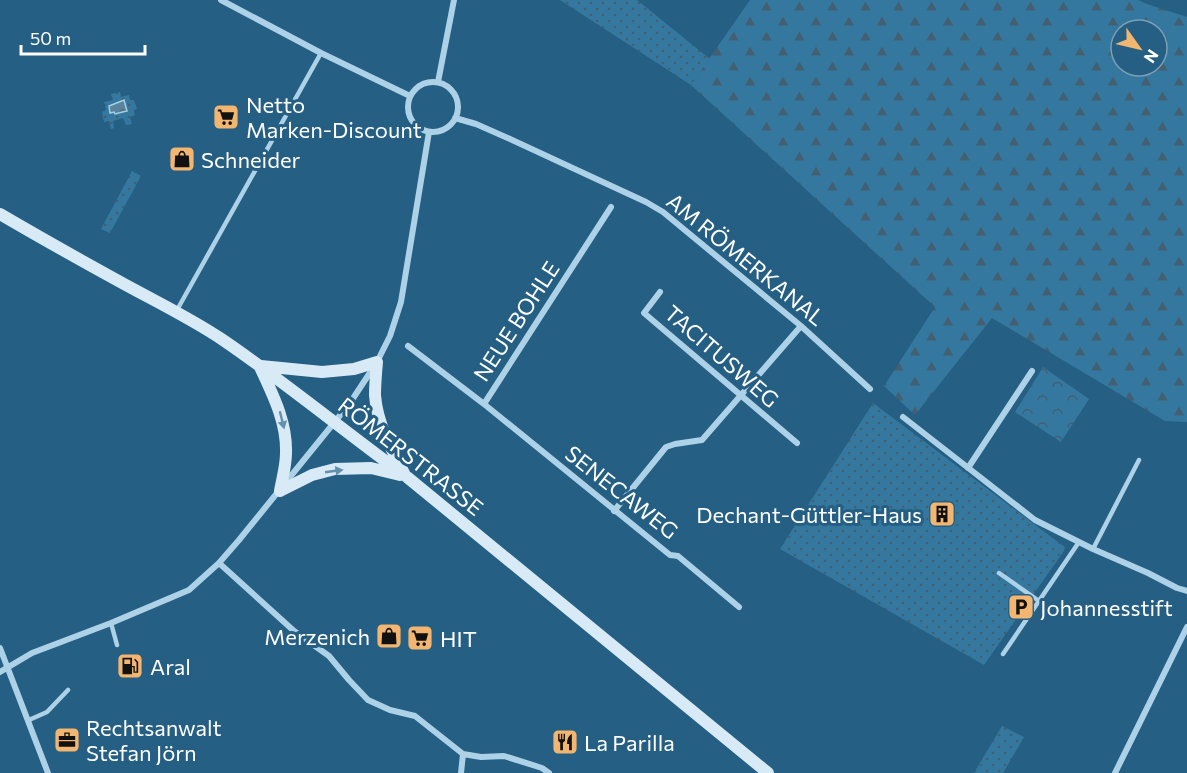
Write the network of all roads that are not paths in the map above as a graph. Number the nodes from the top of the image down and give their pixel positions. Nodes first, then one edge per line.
1 (221, 0) edge
2 (454, 0) edge
3 (321, 53) junction
4 (438, 82) junction
5 (410, 96) junction
6 (455, 118) junction
7 (429, 132) junction
8 (611, 207) dead end
9 (0, 214) edge
10 (660, 292) dead end
11 (176, 312) junction
12 (801, 326) junction
13 (408, 346) dead end
14 (377, 362) junction
15 (260, 366) junction
16 (1032, 370) dead end
17 (870, 389) dead end
18 (741, 396) junction
19 (484, 404) junction
20 (903, 417) dead end
21 (334, 423) junction
22 (797, 444) dead end
23 (1139, 460) dead end
24 (968, 468) junction
25 (406, 477) junction
26 (280, 491) junction
27 (614, 511) junction
28 (1079, 542) junction
29 (1093, 549) junction
30 (219, 563) junction
31 (999, 573) dead end
32 (1187, 591) edge
33 (1039, 601) junction
34 (739, 607) dead end
35 (111, 623) junction
36 (1187, 627) edge
37 (117, 645) dead end
38 (0, 648) edge
39 (1003, 654) dead end
40 (8, 668) junction
41 (0, 672) edge
42 (68, 690) dead end
43 (29, 720) junction
44 (463, 754) junction
45 (48, 773) edge
46 (461, 773) edge
47 (549, 773) edge
48 (768, 773) edge
49 (1115, 773) edge

1 - 3 street
2 - 4 street
3 - 5 street
3 - 11 lane
4 - 5 street
4 - 6 street
5 - 7 street
6 - 7 street
6 - 12 street, AM RÖMERKANAL
7 - 14 street
8 - 19 street, NEUE BOHLE
9 - 11 main road, RÖMERSTRASSE
10 - 18 street, TACITUSWEG
11 - 15 main road, RÖMERSTRASSE
12 - 17 street, AM RÖMERKANAL
12 - 18 street
13 - 19 street, NEUE BOHLE
14 - 15 main road
14 - 21 street
14 - 25 main road
15 - 21 main road, RÖMERSTRASSE
15 -> 26 main road
16 - 24 street
18 - 22 street, TACITUSWEG
18 - 27 street
19 - 27 street, SENECAWEG
20 - 24 street
21 - 25 main road, RÖMERSTRASSE
21 - 26 street
23 - 29 lane
24 - 28 street
26 -> 25 main road
25 - 48 main road, RÖMERSTRASSE
26 - 30 street
27 - 34 street, SENECAWEG
28 - 29 street
28 - 33 lane
29 - 32 street
30 - 35 street
30 - 44 street
31 - 33 lane
33 - 39 lane
35 - 37 lane
35 - 40 street
36 - 49 street
38 - 40 street
40 - 41 street
40 - 43 street
42 - 43 lane
43 - 45 street
44 - 46 street
44 - 47 street

